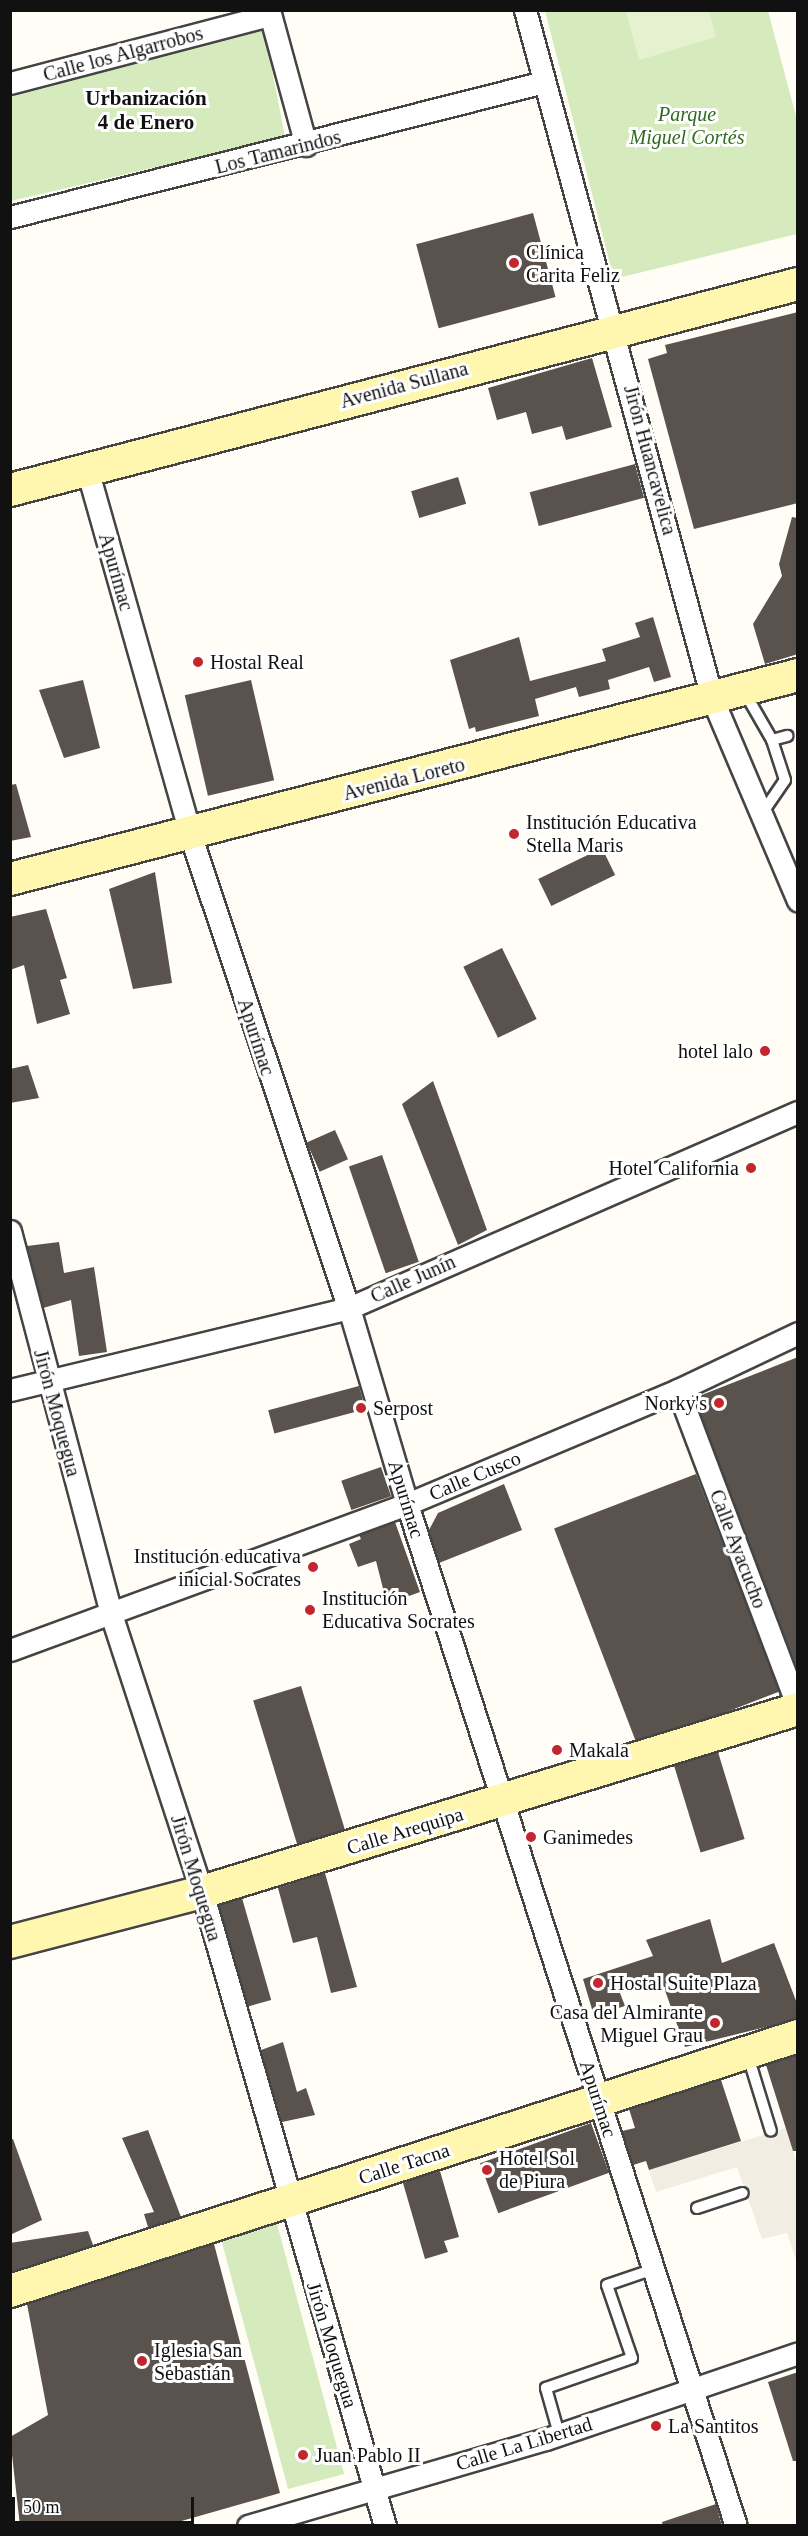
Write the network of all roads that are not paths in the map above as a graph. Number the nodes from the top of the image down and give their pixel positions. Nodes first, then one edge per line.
1 (525, 10) edge
2 (269, 13) edge
3 (544, 82) junction
4 (10, 83) edge
5 (306, 145) junction
6 (10, 218) edge
7 (798, 284) edge
8 (615, 328) junction
9 (87, 470) junction
10 (10, 490) edge
11 (798, 675) edge
12 (743, 690) junction
13 (712, 698) junction
14 (788, 736) dead end
15 (772, 740) junction
16 (760, 815) junction
17 (190, 834) junction
18 (10, 879) edge
19 (798, 901) edge
20 (798, 1112) edge
21 (10, 1231) edge
22 (349, 1308) junction
23 (798, 1333) edge
24 (49, 1383) junction
25 (10, 1390) edge
26 (678, 1390) junction
27 (408, 1504) junction
28 (111, 1614) junction
29 (10, 1650) edge
30 (798, 1709) edge
31 (502, 1802) junction
32 (202, 1892) junction
33 (10, 1942) edge
34 (798, 2036) edge
35 (747, 2053) junction
36 (598, 2102) junction
37 (771, 2131) dead end
38 (743, 2193) dead end
39 (288, 2200) junction
40 (697, 2208) dead end
41 (654, 2269) junction
42 (10, 2291) edge
43 (798, 2353) edge
44 (694, 2389) junction
45 (559, 2434) junction
46 (375, 2491) junction
47 (248, 2526) edge
48 (385, 2526) edge
49 (736, 2526) edge

1 - 3 street, Jirón Huancavelica
2 - 4 street, Calle los Algarrobos
2 - 5 street
3 - 5 street, Los Tamarindos
3 - 8 street, Jirón Huancavelica
5 - 6 street, Los Tamarindos
7 - 8 street, Avenida Sullana
8 - 9 street, Avenida Sullana
8 - 13 street, Jirón Huancavelica
9 - 10 street, Avenida Sullana
9 - 17 street, Apurímac
11 - 12 street, Avenida Loreto
12 - 13 street, Avenida Loreto
12 - 15 lane
13 - 16 street, Jirón Huancavelica
13 - 17 street, Avenida Loreto
14 - 15 lane
15 - 16 lane
16 - 19 street, Jirón Huancavelica
17 - 18 street, Avenida Loreto
17 - 22 street, Apurímac
20 - 22 street, Calle Junín
21 - 24 street, Jirón Moquegua
22 - 24 street, Calle Junín
22 - 27 street, Apurímac
23 - 26 street, Calle Cusco
24 - 25 street, Calle Junín
24 - 28 street, Jirón Moquegua
26 - 27 street, Calle Cusco
26 - 30 street, Calle Ayacucho
27 - 28 street, Calle Cusco
27 - 31 street, Apurímac
28 - 29 street, Calle Cusco
28 - 32 street, Jirón Moquegua
30 - 31 street, Calle Arequipa
31 - 32 street, Calle Arequipa
31 - 36 street, Apurímac
32 - 33 street, Calle Arequipa
32 - 39 street, Jirón Moquegua
34 - 35 street, Calle Tacna
35 - 36 street, Calle Tacna
35 - 37 lane
36 - 39 street, Calle Tacna
36 - 41 street, Apurímac
38 - 40 lane
39 - 42 street, Calle Tacna
39 - 46 street, Jirón Moquegua
41 - 44 street, Apurímac
41 - 45 lane
43 - 44 street, Calle La Libertad
44 - 45 street, Calle La Libertad
44 - 49 street, Apurímac
45 - 46 street, Calle La Libertad
46 - 47 street, Calle La Libertad
46 - 48 street, Jirón Moquegua

